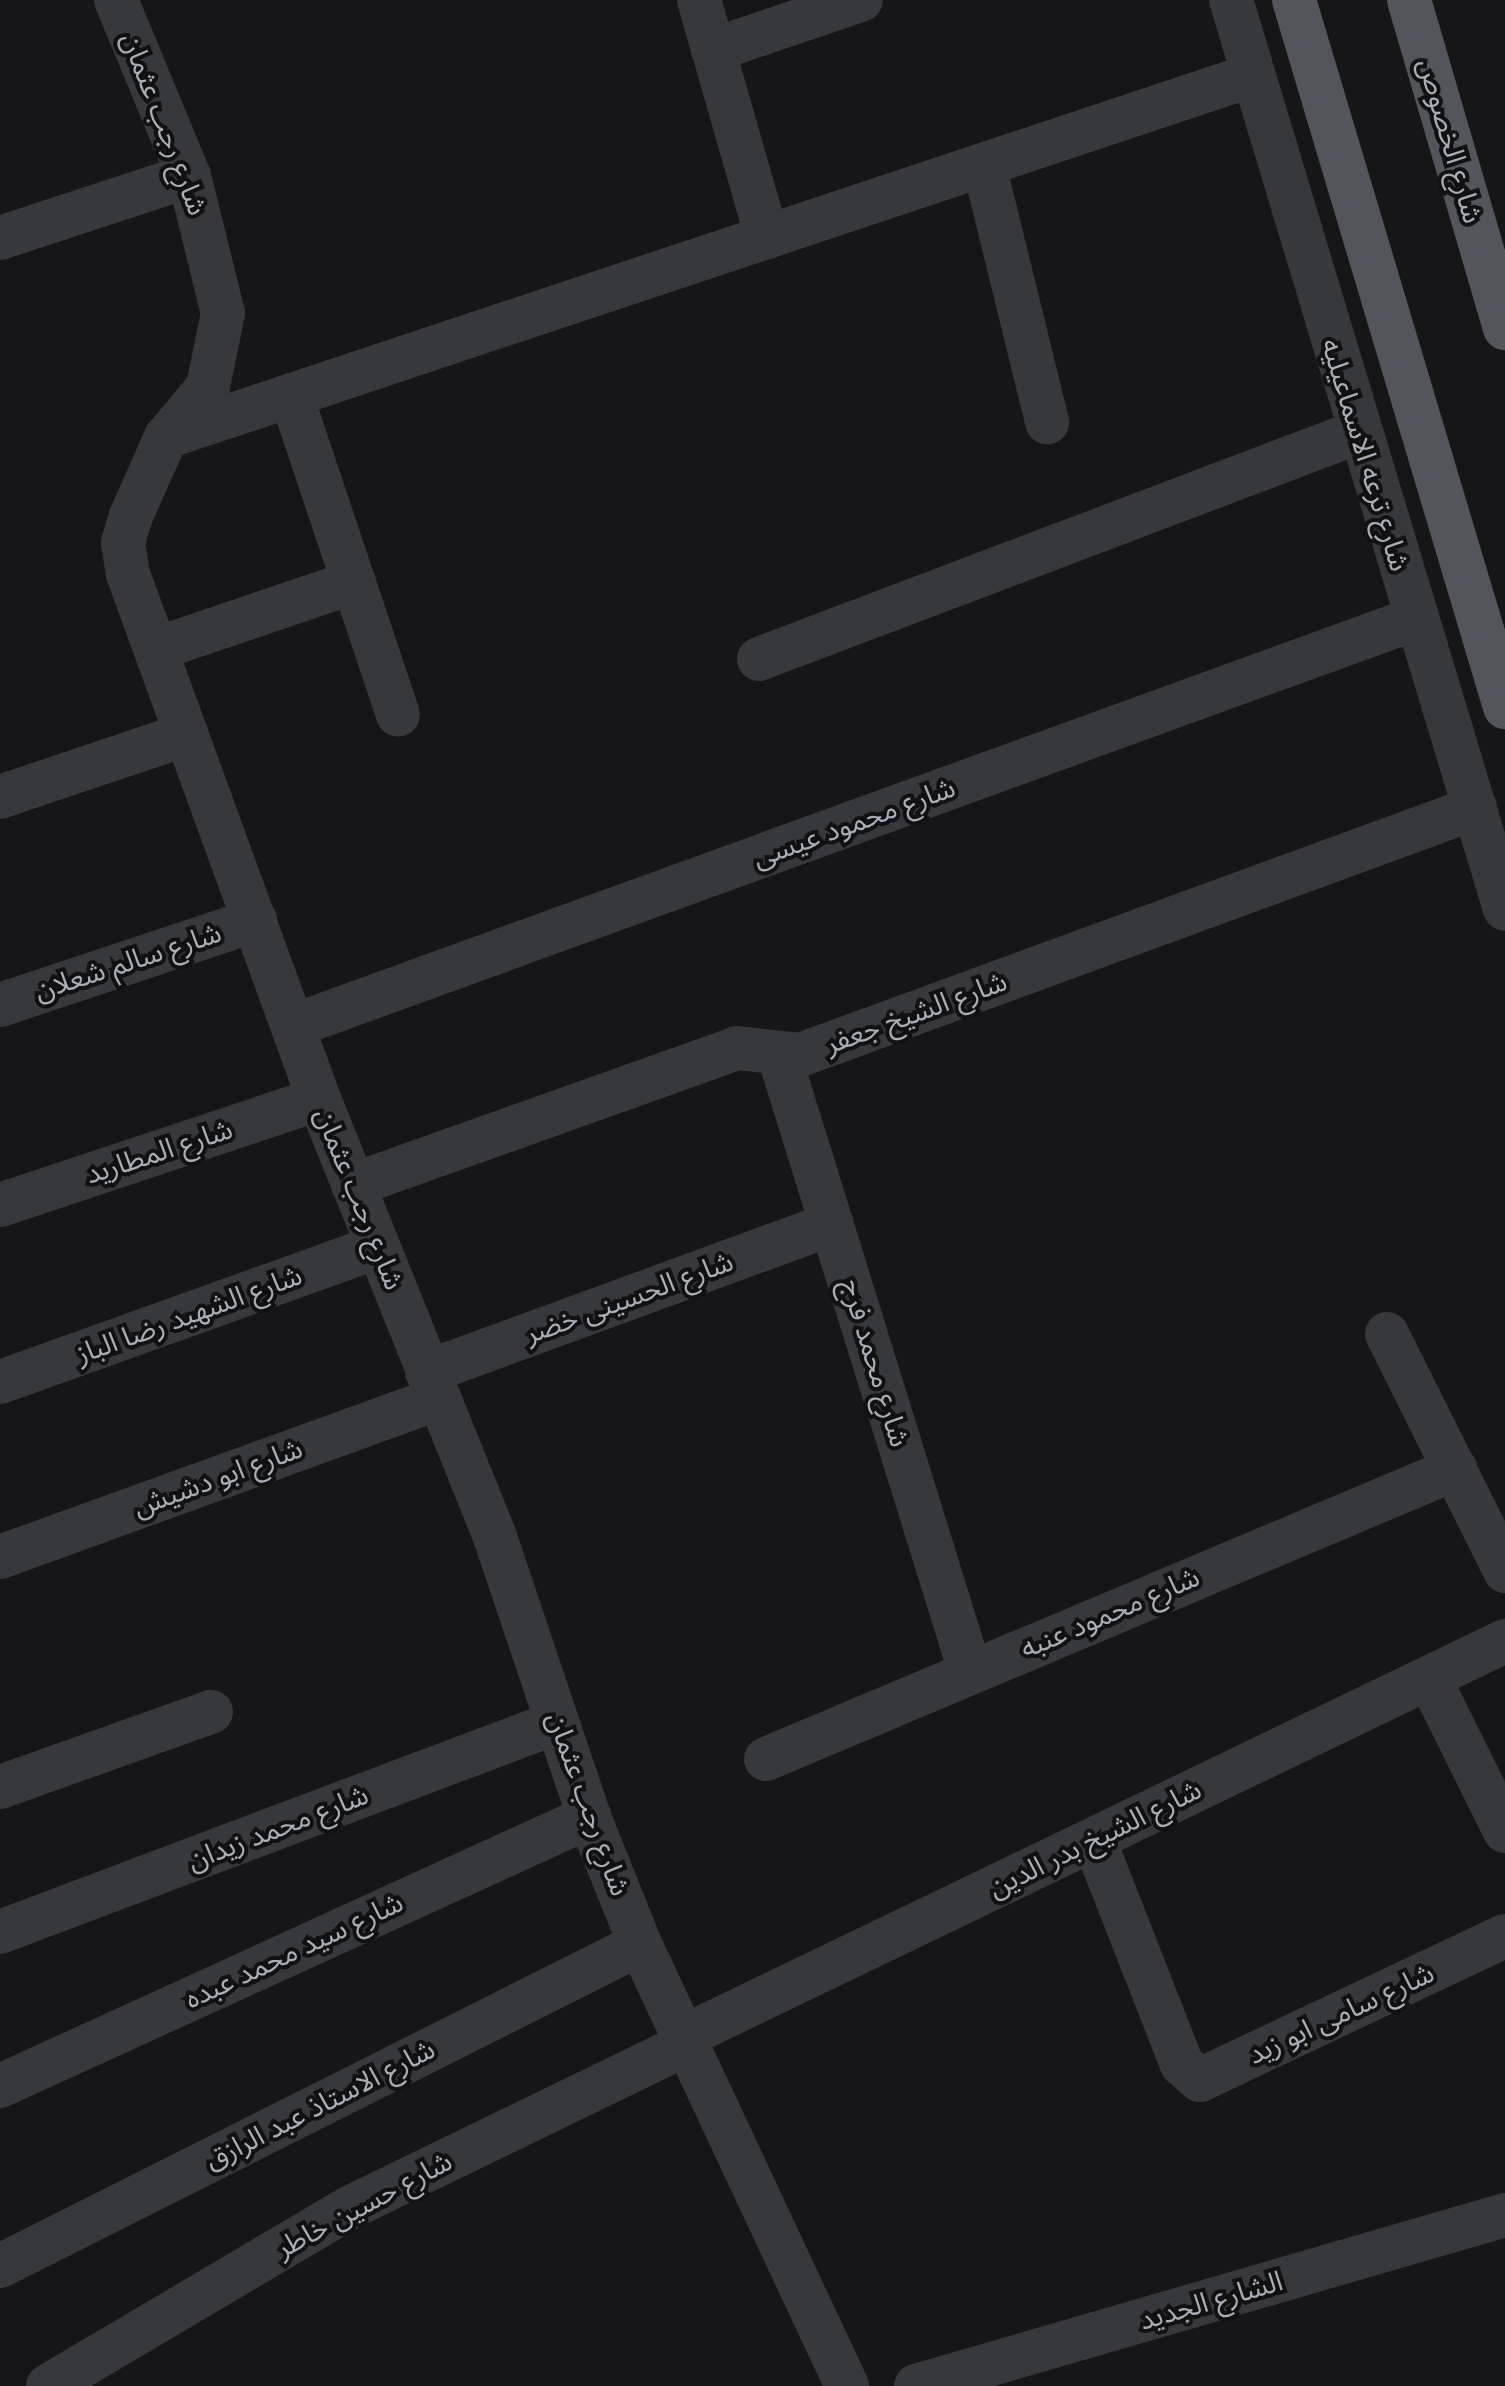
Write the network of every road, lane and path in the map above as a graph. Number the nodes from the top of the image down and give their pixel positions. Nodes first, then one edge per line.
1 (116, 0) edge
2 (699, 0) edge
3 (861, 0) edge
4 (1231, 0) edge
5 (1294, 0) edge
6 (1409, 0) edge
7 (713, 50) junction
8 (1253, 75) junction
9 (984, 165) junction
10 (189, 176) junction
11 (767, 237) junction
12 (0, 238) edge
13 (1505, 328) edge
14 (291, 395) junction
15 (1047, 422) dead end
16 (1358, 432) junction
17 (166, 437) junction
18 (354, 582) junction
19 (1414, 619) junction
20 (156, 649) junction
21 (759, 659) dead end
22 (1505, 707) edge
23 (398, 715) dead end
24 (187, 734) junction
25 (0, 797) edge
26 (1475, 808) junction
27 (1505, 909) edge
28 (255, 920) junction
29 (0, 1005) edge
30 (293, 1026) junction
31 (779, 1055) junction
32 (319, 1099) junction
33 (353, 1185) junction
34 (0, 1205) edge
35 (832, 1224) junction
36 (378, 1247) junction
37 (1387, 1334) dead end
38 (0, 1382) edge
39 (432, 1386) junction
40 (1455, 1469) junction
41 (0, 1557) edge
42 (1505, 1571) edge
43 (1505, 1641) edge
44 (970, 1671) junction
45 (1429, 1678) junction
46 (211, 1712) dead end
47 (555, 1723) junction
48 (766, 1759) dead end
49 (0, 1787) edge
50 (589, 1817) junction
51 (1505, 1831) edge
52 (1094, 1840) junction
53 (0, 1932) edge
54 (1505, 1936) edge
55 (640, 1944) junction
56 (687, 2039) junction
57 (0, 2086) edge
58 (1505, 2215) edge
59 (0, 2266) edge
60 (60, 2383) edge
61 (847, 2386) edge
62 (916, 2386) edge

1 - 10 street, شارع رجب عثمان
2 - 7 street
3 - 7 street
4 - 8 street, شارع ترعه الاسماعيليه
5 - 22 main road
6 - 13 main road, شارع الخصوص
7 - 11 street
8 - 9 street
8 - 16 street, شارع ترعه الاسماعيليه
9 - 11 street
9 - 15 street
10 - 12 street
10 - 17 street, شارع رجب عثمان
11 - 14 street
14 - 17 street
14 - 18 street
16 - 19 street, شارع ترعه الاسماعيليه
16 - 21 street
17 - 20 street, شارع رجب عثمان
18 - 20 street
18 - 23 street
19 - 26 street, شارع ترعه الاسماعيليه
19 - 30 street, شارع محمود عيسى
20 - 24 street, شارع رجب عثمان
24 - 25 street
24 - 28 street, شارع رجب عثمان
26 - 27 street, شارع ترعه الاسماعيليه
26 - 31 street, شارع الشيخ جعفر
28 - 29 street, شارع سالم شعلان
28 - 30 street, شارع رجب عثمان
30 - 32 street, شارع رجب عثمان
31 - 33 street, شارع الشيخ جعفر
31 - 35 street, شارع محمد فرج
32 - 33 street, شارع رجب عثمان
32 - 34 street, شارع المطاريد
33 - 36 street, شارع رجب عثمان
35 - 39 street, شارع الحسينى خضر
35 - 44 street, شارع محمد فرج
36 - 38 street, شارع الشهيد رضا الباز
36 - 39 street, شارع رجب عثمان
37 - 40 street
39 - 41 street, شارع ابو دشيش
39 - 47 street, شارع رجب عثمان
40 - 42 street
40 - 44 street, شارع محمود عنبه
43 - 45 street, شارع الشيخ بدر الدين
44 - 48 street, شارع محمود عنبه
45 - 51 street
45 - 52 street, شارع الشيخ بدر الدين
46 - 49 street
47 - 50 street, شارع رجب عثمان
47 - 53 street, شارع محمد زيدان
50 - 55 street, شارع رجب عثمان
50 - 57 street, شارع سيد محمد عبده
52 - 54 street, شارع سامى ابو زيد
52 - 56 street, شارع الشيخ بدر الدين
55 - 56 street, شارع رجب عثمان
55 - 59 street, شارع الاستاذ عبد الرازق
56 - 60 street, شارع حسين خاطر
56 - 61 street, شارع رجب عثمان
58 - 62 street, الشارع الجديد

